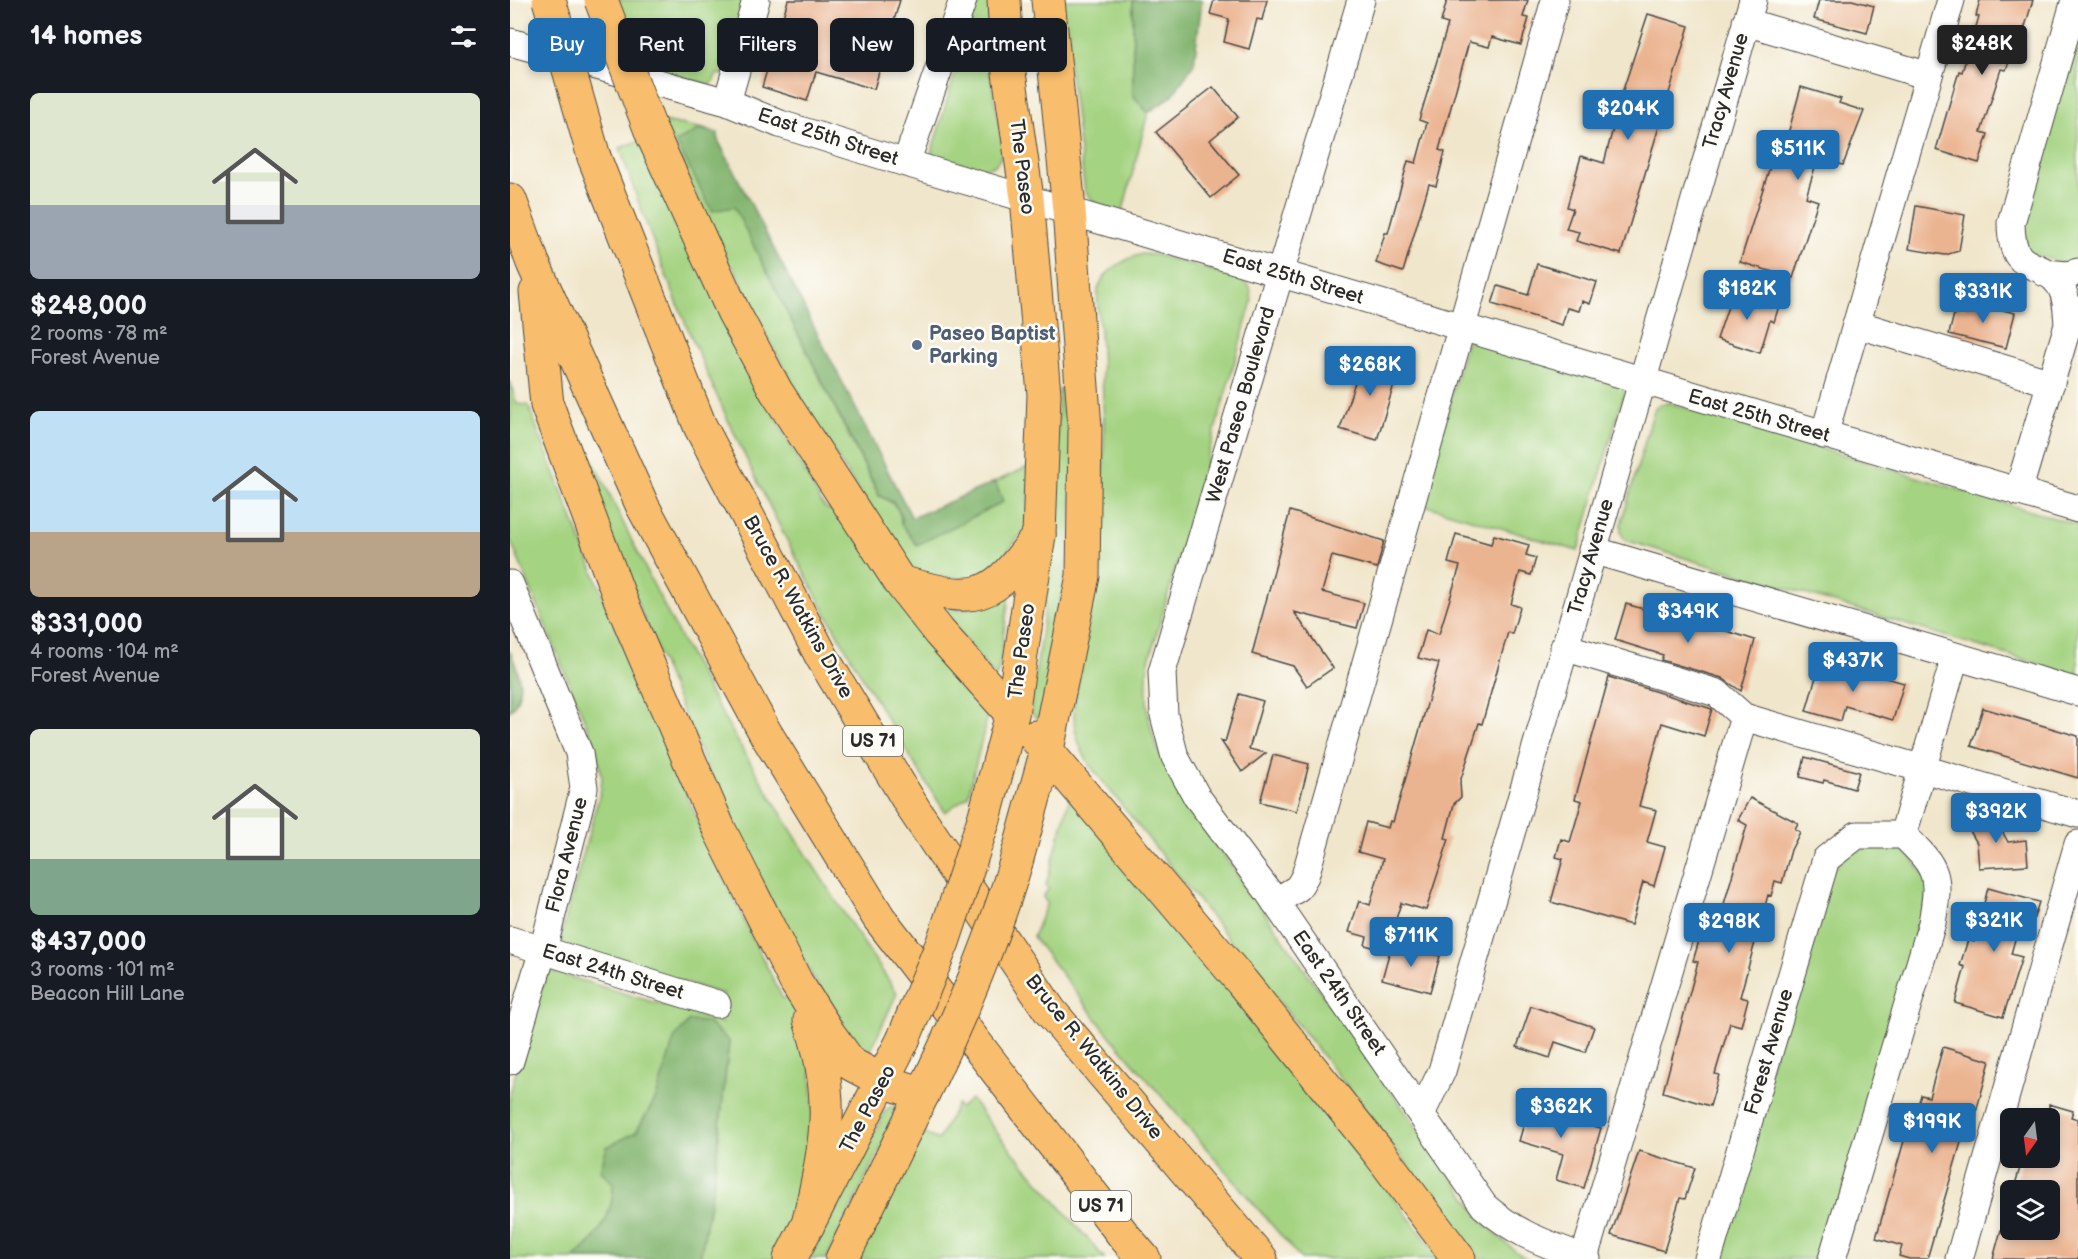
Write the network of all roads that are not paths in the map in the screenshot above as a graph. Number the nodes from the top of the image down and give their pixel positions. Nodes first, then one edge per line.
1 (549, 0) edge
2 (601, 0) edge
3 (756, 0) edge
4 (963, 0) edge
5 (1004, 0) edge
6 (1048, 0) edge
7 (1360, 0) edge
8 (1554, 0) edge
9 (1951, 0) edge
10 (2075, 0) edge
11 (1749, 11) edge
12 (510, 42) edge
13 (1929, 76) junction
14 (727, 102) junction
15 (906, 163) junction
16 (1027, 198) junction
17 (510, 200) edge
18 (1069, 210) junction
19 (533, 263) junction
20 (2078, 272) edge
21 (1280, 273) junction
22 (2045, 273) junction
23 (2073, 319) edge
24 (1856, 324) junction
25 (1461, 328) junction
26 (1642, 383) junction
27 (2051, 383) junction
28 (1824, 435) junction
29 (2018, 492) junction
30 (2078, 509) edge
31 (1039, 535) junction
32 (1592, 550) junction
33 (900, 582) junction
34 (510, 584) edge
35 (1564, 647) junction
36 (1954, 657) junction
37 (1162, 672) joint
38 (2078, 692) edge
39 (1012, 714) junction
40 (1744, 717) junction
41 (1047, 750) junction
42 (1922, 769) junction
43 (2078, 814) edge
44 (1903, 835) junction
45 (2078, 844) edge
46 (1275, 902) junction
47 (510, 940) edge
48 (543, 950) junction
49 (796, 982) junction
50 (717, 1004) dead end
51 (510, 1061) edge
52 (883, 1081) junction
53 (927, 1086) junction
54 (1422, 1112) junction
55 (808, 1225) junction
56 (1585, 1258) edge
57 (790, 1259) edge
58 (842, 1259) edge
59 (1144, 1259) edge
60 (1261, 1259) edge
61 (1459, 1259) edge
62 (1708, 1259) edge
63 (1832, 1259) edge
64 (1959, 1259) edge

1 - 60 main road, Bruce R. Watkins Drive / US 71, bridge
2 - 33 main road, bridge
3 - 14 street
4 - 15 street
5 - 16 main road, The Paseo
6 - 18 main road, The Paseo
7 - 21 street, West Paseo Boulevard
8 - 25 street
9 - 13 street
10 - 22 street
11 - 13 street
11 - 26 street, Tracy Avenue
12 - 14 street, East 25th Street
13 - 24 street
14 - 15 street, East 25th Street
15 - 16 street, East 25th Street
16 - 18 street, East 25th Street
16 - 31 main road, The Paseo
17 - 19 main road, US 71
18 - 21 street, East 25th Street
18 - 41 main road, The Paseo
19 - 49 main road
19 - 59 main road, US 71
20 - 22 street
21 - 25 street, East 25th Street
21 - 37 street, West Paseo Boulevard
22 - 23 street
23 - 27 street
24 - 27 street
24 - 28 street
25 - 26 street, East 25th Street
25 - 46 street
26 - 28 street, East 25th Street
26 - 32 street, Tracy Avenue
27 - 29 street
28 - 29 street, East 25th Street
29 - 30 street, East 25th Street
31 - 33 main road
31 - 39 main road, The Paseo
32 - 35 street, Tracy Avenue
32 - 36 street
33 - 39 main road
34 - 48 street, Flora Avenue
35 - 40 street
35 - 54 street, Tracy Avenue
36 - 38 street
36 - 42 street
37 - 46 street, East 24th Street
39 - 41 main road
39 - 52 main road, The Paseo, bridge
40 - 42 street
40 - 56 street
41 - 53 main road, The Paseo, bridge
41 - 61 main road
42 - 43 street
42 - 44 street
44 - 62 street, Forest Avenue
44 - 63 street
45 - 64 street
46 - 54 street, East 24th Street
47 - 48 street, East 24th Street
48 - 50 street, East 24th Street
48 - 51 street, Flora Avenue
49 - 52 main road
49 - 55 main road
52 - 53 main road
52 - 55 main road, The Paseo
53 - 58 main road, The Paseo
54 - 56 street, East 24th Street
55 - 57 main road, The Paseo

